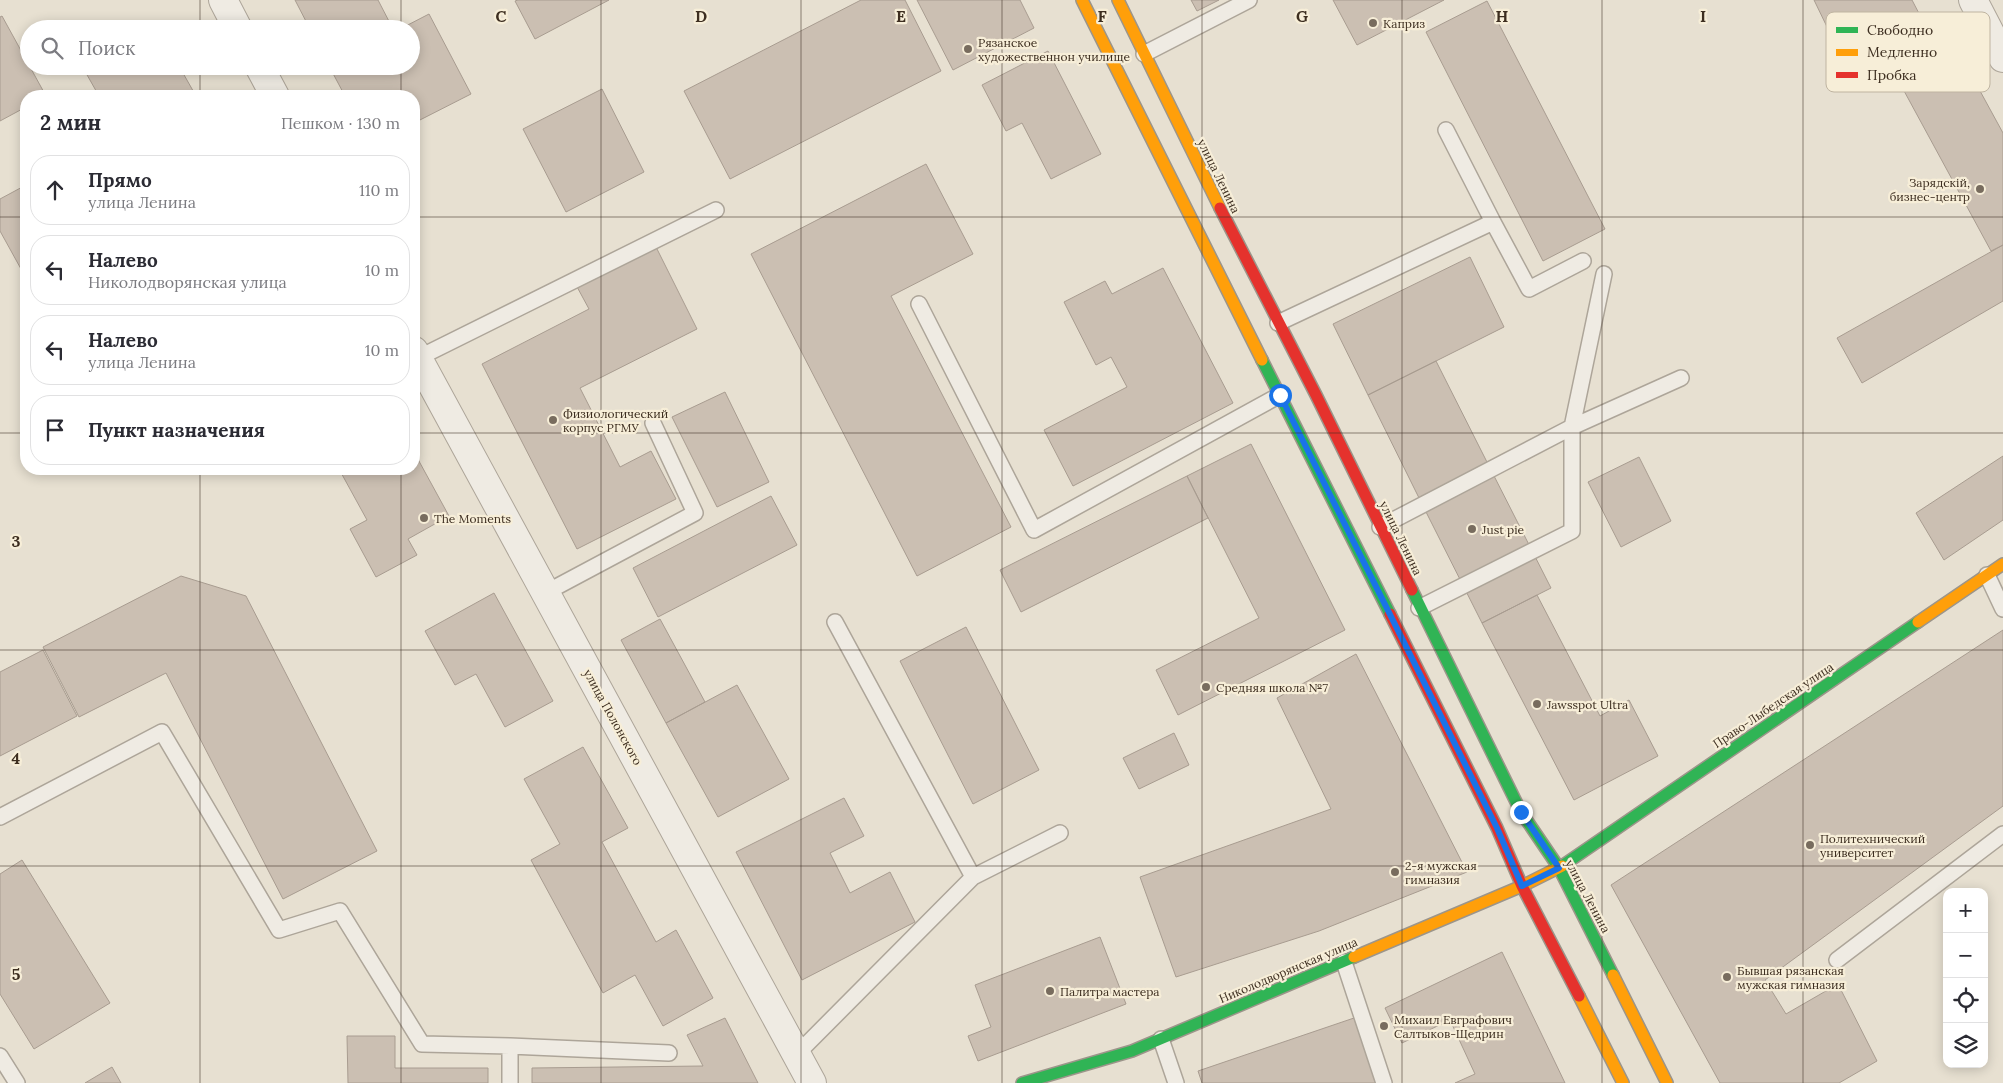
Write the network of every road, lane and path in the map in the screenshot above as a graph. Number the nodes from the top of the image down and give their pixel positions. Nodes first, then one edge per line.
1 (223, 0) edge
2 (1082, 0) edge
3 (1118, 0) edge
4 (1249, 0) edge
5 (1973, 0) edge
6 (1979, 12) edge
7 (233, 20) edge
8 (1990, 33) edge
9 (1144, 54) junction
10 (2003, 58) edge
11 (264, 75) edge
12 (272, 90) edge
13 (1446, 130) dead end
14 (716, 210) dead end
15 (1493, 222) junction
16 (1583, 261) dead end
17 (1604, 274) dead end
18 (919, 304) dead end
19 (1278, 323) junction
20 (420, 353) edge
21 (420, 362) edge
22 (1681, 378) dead end
23 (1280, 395) junction
24 (653, 423) dead end
25 (1572, 427) junction
26 (1380, 527) junction
27 (2003, 564) edge
28 (1987, 575) junction
29 (545, 593) junction
30 (1420, 608) junction
31 (2003, 609) edge
32 (834, 622) dead end
33 (0, 817) edge
34 (1060, 833) dead end
35 (2003, 834) edge
36 (1559, 868) junction
37 (973, 877) junction
38 (1522, 886) junction
39 (1837, 960) dead end
40 (1344, 962) junction
41 (1161, 1039) junction
42 (510, 1046) junction
43 (669, 1053) dead end
44 (796, 1055) junction
45 (0, 1056) edge
46 (17, 1083) edge
47 (510, 1083) edge
48 (812, 1083) edge
49 (1022, 1083) edge
50 (1176, 1083) edge
51 (1384, 1083) edge
52 (1623, 1083) edge
53 (1667, 1083) edge

1 - 7 street
2 - 23 main road
3 - 9 main road, улица Ленина
4 - 9 lane
5 - 6 street
8 - 10 street
9 - 19 main road, улица Ленина
11 - 12 street
13 - 15 lane
14 - 20 lane
15 - 16 lane
15 - 19 lane
17 - 25 lane
18 - 23 lane
19 - 26 main road, улица Ленина
21 - 29 street, улица Полонского
22 - 25 lane
23 - 38 main road
24 - 29 lane
25 - 26 lane
25 - 30 lane
26 - 30 main road, улица Ленина
27 - 28 main road, Право-Лыбедская улица
28 - 31 lane
28 - 36 main road, Право-Лыбедская улица
29 - 44 street, улица Полонского
30 - 36 main road, улица Ленина
32 - 37 lane
33 - 42 lane
34 - 37 lane
35 - 39 lane
36 - 38 main road, Николодворянская улица
36 - 53 main road, улица Ленина
37 - 44 lane
38 - 40 main road, Николодворянская улица
38 - 52 main road
40 - 41 main road, Николодворянская улица
40 - 51 lane
41 - 49 main road, Николодворянская улица
41 - 50 lane
42 - 43 lane
42 - 47 lane
44 - 48 street, улица Полонского
45 - 46 lane

